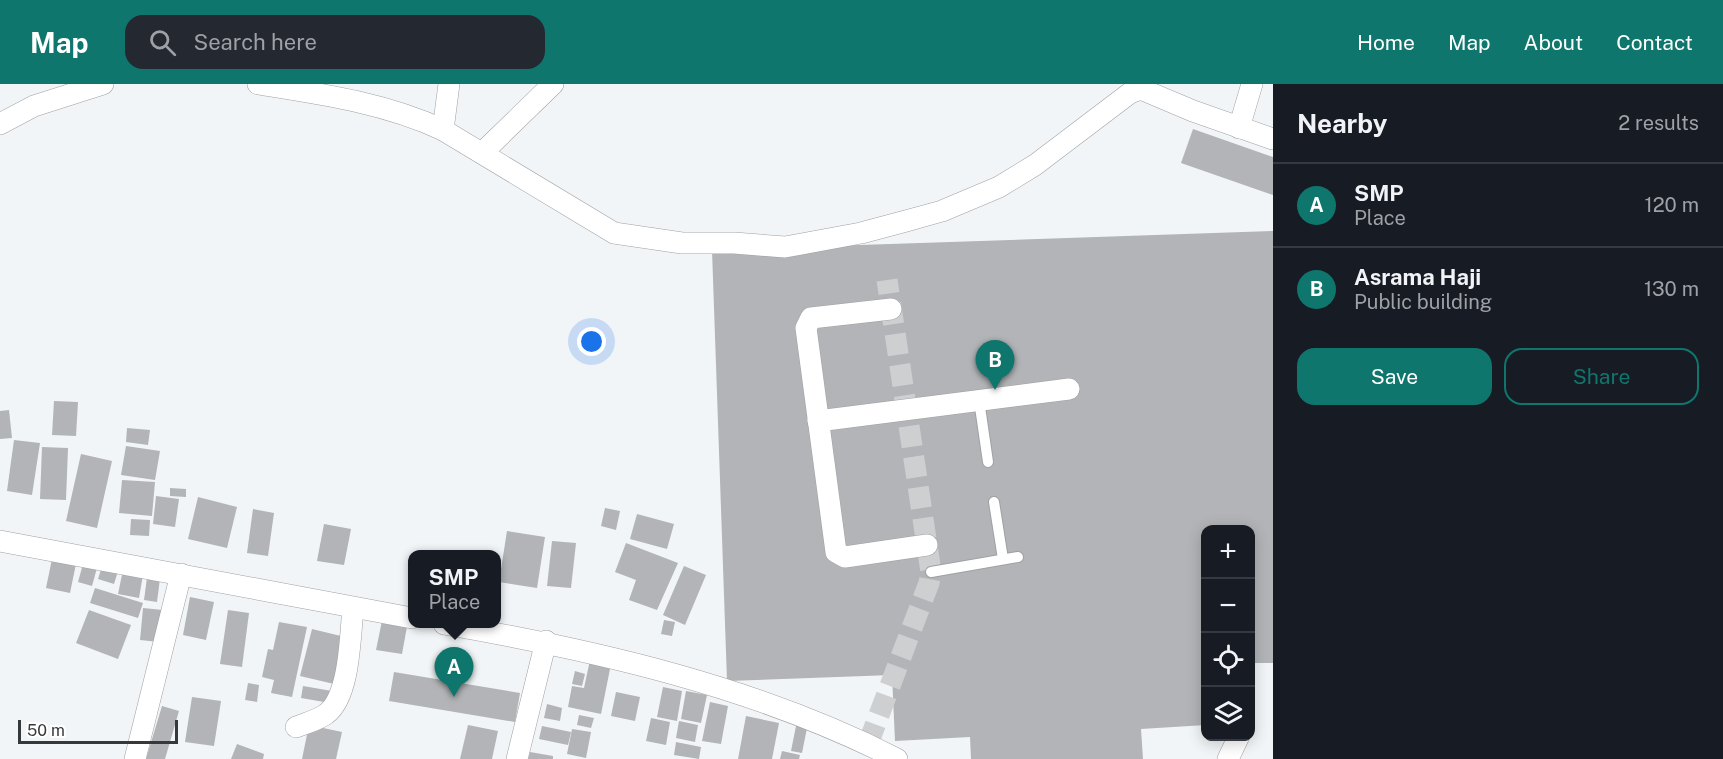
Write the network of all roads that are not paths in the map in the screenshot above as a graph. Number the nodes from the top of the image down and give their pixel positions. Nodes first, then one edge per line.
1 (103, 84) edge
2 (258, 84) edge
3 (449, 84) edge
4 (553, 84) edge
5 (1252, 84) edge
6 (0, 124) edge
7 (1239, 128) junction
8 (443, 130) junction
9 (1273, 139) edge
10 (482, 153) junction
11 (891, 309) dead end
12 (1069, 389) dead end
13 (979, 400) junction
14 (818, 421) junction
15 (988, 462) dead end
16 (994, 502) dead end
17 (0, 541) edge
18 (927, 545) dead end
19 (1018, 557) dead end
20 (1003, 559) junction
21 (931, 572) dead end
22 (181, 574) junction
23 (353, 608) junction
24 (408, 617) edge
25 (468, 628) edge
26 (546, 641) junction
27 (296, 727) dead end
28 (1237, 741) edge
29 (135, 759) edge
30 (518, 759) edge
31 (897, 759) edge
32 (1228, 759) edge

1 - 6 street
2 - 8 street
3 - 8 street
4 - 10 street
5 - 7 street
7 - 9 street
7 - 10 street
8 - 10 street
11 - 14 street
12 - 13 street
13 - 14 street
13 - 15 lane
14 - 18 street
16 - 20 lane
17 - 22 street
19 - 20 lane
20 - 21 lane
22 - 23 street
22 - 29 street
23 - 24 street
23 - 27 street
25 - 26 street
26 - 30 street
26 - 31 street
28 - 32 street

